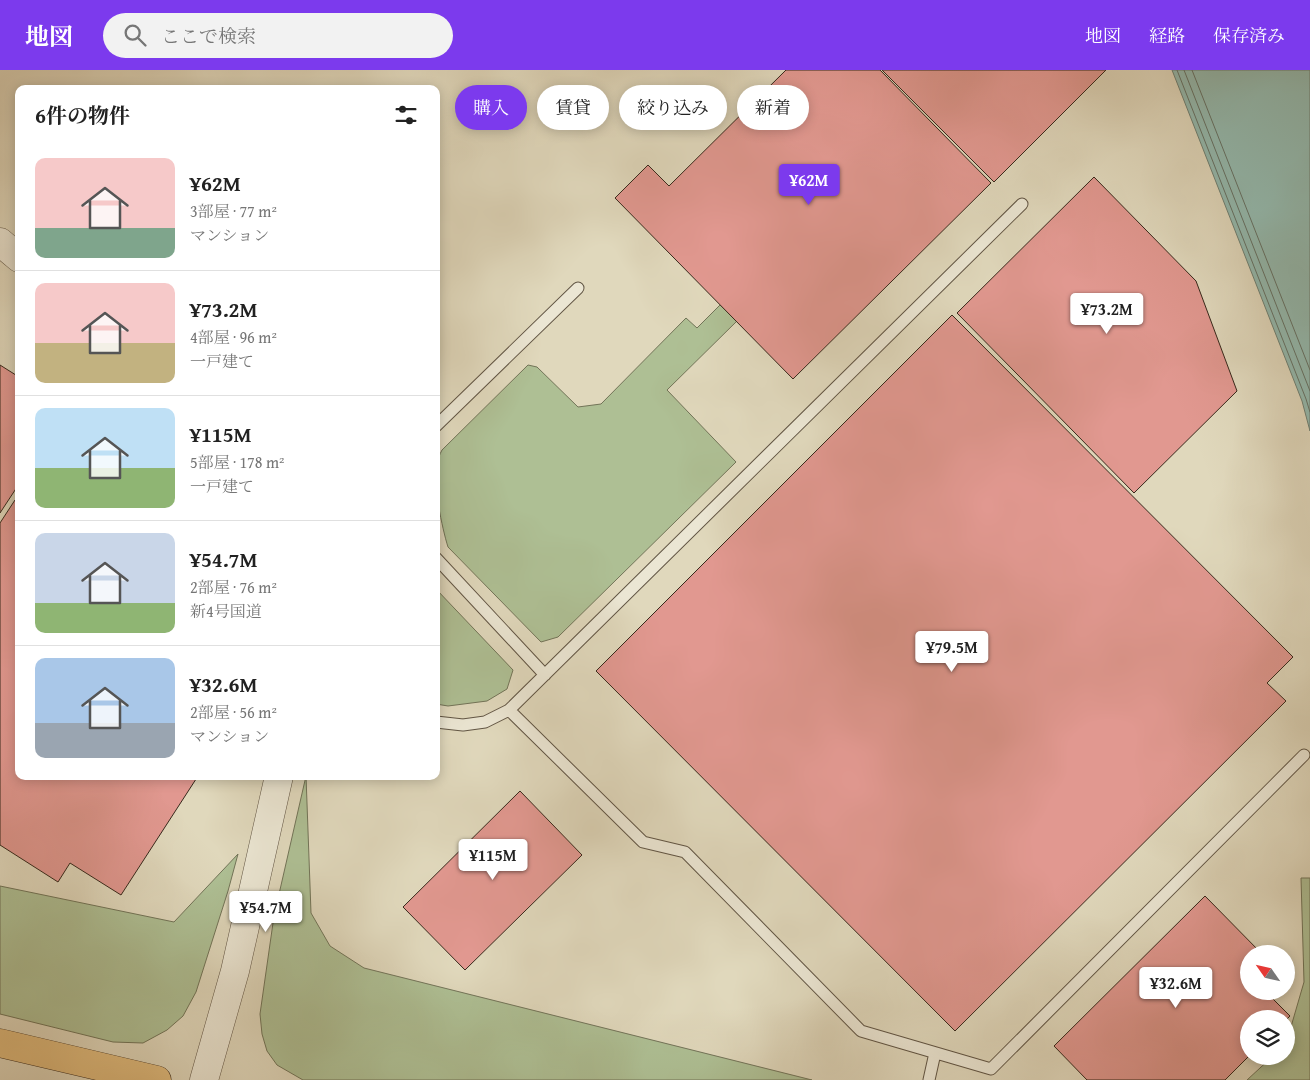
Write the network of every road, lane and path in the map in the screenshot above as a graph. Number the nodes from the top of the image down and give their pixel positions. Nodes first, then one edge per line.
1 (1022, 204) dead end
2 (0, 242) edge
3 (15, 255) edge
4 (578, 288) dead end
5 (440, 422) edge
6 (440, 562) edge
7 (545, 675) junction
8 (509, 710) junction
9 (440, 722) edge
10 (1304, 756) dead end
11 (278, 780) edge
12 (0, 1043) edge
13 (935, 1052) junction
14 (157, 1080) edge
15 (204, 1080) edge
16 (929, 1080) edge

1 - 7 lane
2 - 3 street
4 - 5 lane
6 - 7 lane
7 - 8 lane
8 - 9 lane
8 - 13 lane
10 - 13 lane
11 - 15 street
12 - 14 highway
13 - 16 lane

